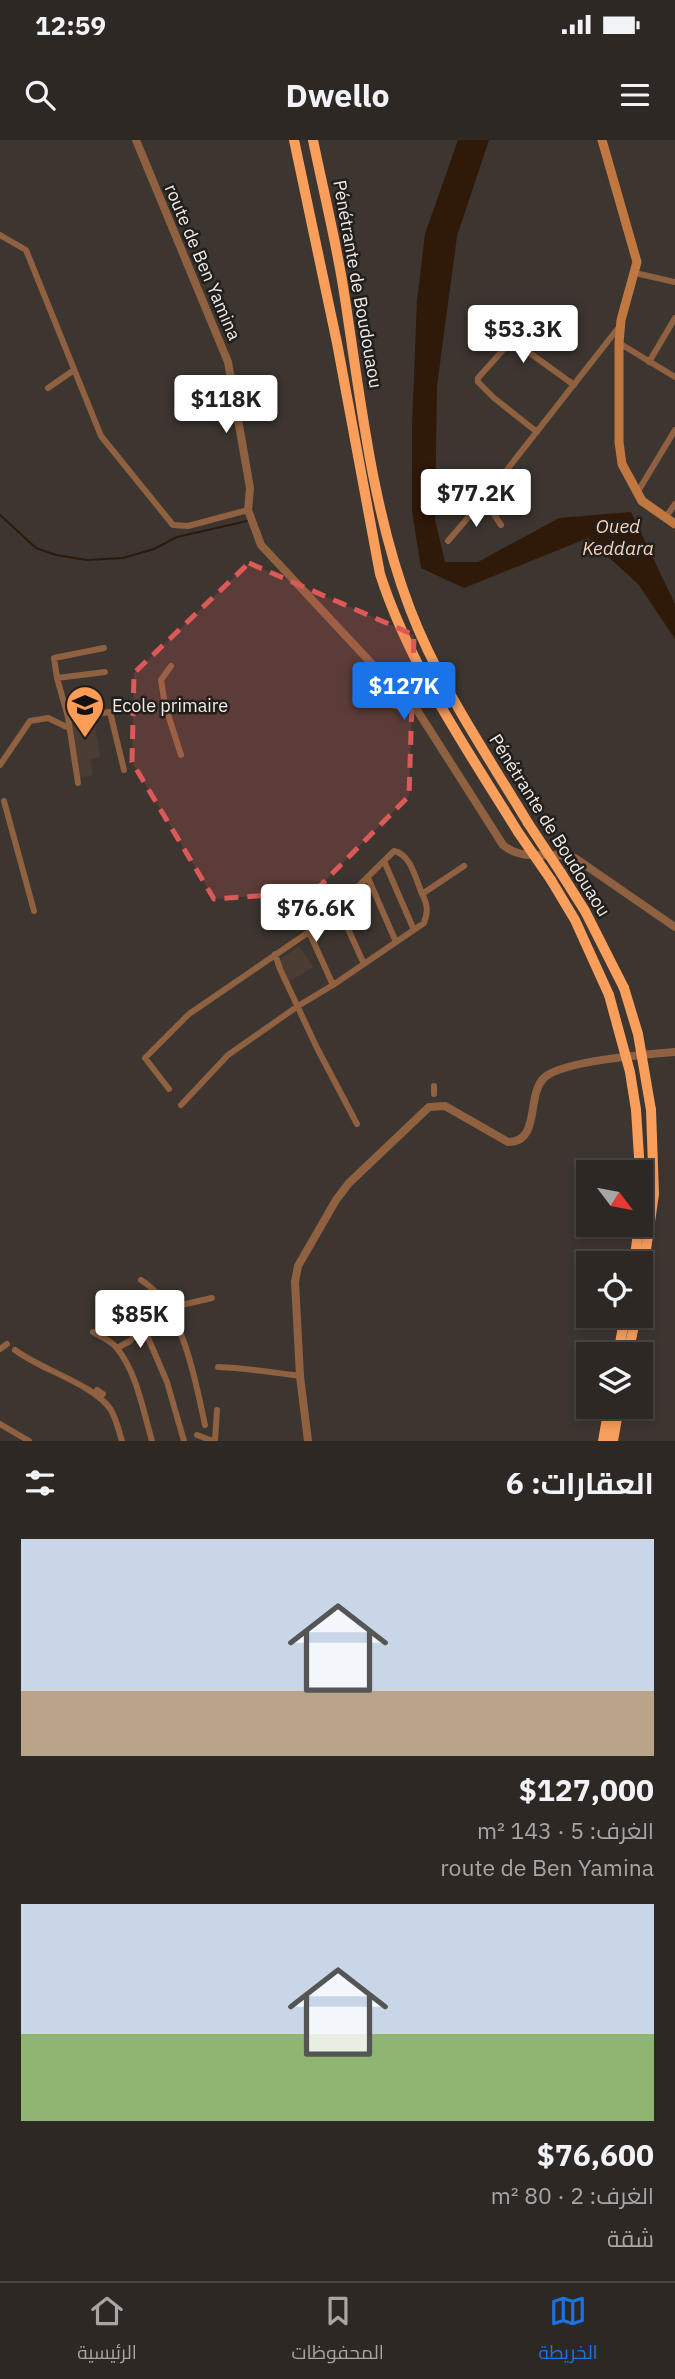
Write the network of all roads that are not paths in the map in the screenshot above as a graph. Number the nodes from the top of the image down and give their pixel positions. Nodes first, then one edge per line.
1 (136, 140) edge
2 (294, 140) edge
3 (313, 140) edge
4 (602, 140) edge
5 (0, 235) edge
6 (635, 273) junction
7 (675, 282) edge
8 (675, 318) edge
9 (620, 326) junction
10 (619, 343) junction
11 (649, 362) junction
12 (74, 370) junction
13 (675, 377) edge
14 (574, 385) junction
15 (48, 388) dead end
16 (675, 430) edge
17 (537, 432) junction
18 (637, 493) junction
19 (484, 499) junction
20 (675, 504) edge
21 (248, 510) junction
22 (666, 517) junction
23 (675, 524) edge
24 (500, 525) dead end
25 (448, 541) dead end
26 (104, 648) dead end
27 (170, 666) dead end
28 (105, 672) dead end
29 (57, 678) junction
30 (397, 692) junction
31 (410, 699) junction
32 (404, 707) junction
33 (420, 715) junction
34 (68, 717) junction
35 (69, 728) junction
36 (181, 755) dead end
37 (0, 765) edge
38 (124, 770) dead end
39 (78, 783) dead end
40 (4, 801) dead end
41 (384, 861) junction
42 (464, 866) dead end
43 (556, 876) junction
44 (368, 878) junction
45 (422, 894) junction
46 (338, 907) junction
47 (34, 911) dead end
48 (675, 927) edge
49 (414, 930) junction
50 (309, 932) junction
51 (396, 942) junction
52 (275, 954) junction
53 (365, 964) junction
54 (333, 985) junction
55 (298, 1006) junction
56 (675, 1052) edge
57 (169, 1088) dead end
58 (181, 1105) dead end
59 (356, 1124) dead end
60 (639, 1160) edge
61 (646, 1251) edge
62 (141, 1280) dead end
63 (212, 1298) dead end
64 (110, 1301) dead end
65 (168, 1308) junction
66 (141, 1327) junction
67 (93, 1332) dead end
68 (7, 1344) dead end
69 (117, 1348) junction
70 (0, 1349) edge
71 (15, 1350) dead end
72 (218, 1367) dead end
73 (300, 1376) junction
74 (217, 1410) dead end
75 (607, 1419) edge
76 (617, 1419) edge
77 (0, 1424) edge
78 (205, 1425) dead end
79 (197, 1435) dead end
80 (29, 1441) edge
81 (122, 1441) edge
82 (152, 1441) edge
83 (184, 1441) edge
84 (214, 1441) edge
85 (308, 1441) edge
86 (603, 1441) edge
87 (613, 1441) edge

1 - 21 street, route de Ben Yamina
2 - 43 highway, Pénétrante de Boudouaou, bridge
3 - 43 highway, Pénétrante de Boudouaou, bridge
4 - 6 main road
5 - 12 street
6 - 7 street
6 - 9 main road
8 - 11 street
9 - 10 main road
9 - 14 street
10 - 11 street
10 - 18 main road
11 - 13 street
12 - 15 street
12 - 21 street
14 - 17 street
14 - 17 street
16 - 18 street
17 - 19 street
18 - 22 main road
19 - 24 street
19 - 25 street
20 - 22 street
21 - 30 street, route de Ben Yamina
22 - 23 main road
26 - 29 street
27 - 36 street
28 - 29 street
29 - 34 street
30 - 31 street
30 - 32 street
31 - 32 street
31 - 33 street
32 - 33 street
33 - 48 street
34 - 35 street
34 - 38 street
35 - 37 street
35 - 39 street
40 - 47 street
41 - 44 street
41 - 45 street
41 - 49 street
42 - 45 street
43 - 60 highway, Pénétrante de Boudouaou, bridge
43 - 61 highway, Pénétrante de Boudouaou, bridge
44 - 46 street
44 - 51 street
45 - 49 street
46 - 50 street
46 - 53 street
49 - 51 street
50 - 52 street
50 - 54 street
51 - 53 street
52 - 55 street
52 - 57 street
53 - 54 street
54 - 55 street
55 - 58 street
55 - 59 street
56 - 73 street
62 - 65 street
63 - 65 street
64 - 66 street
65 - 78 street
66 - 69 street
66 - 83 street
67 - 69 street
68 - 70 street
69 - 82 street
71 - 81 street
72 - 73 street
73 - 85 street
74 - 84 street
75 - 86 highway
76 - 87 highway
77 - 80 street
79 - 84 street

